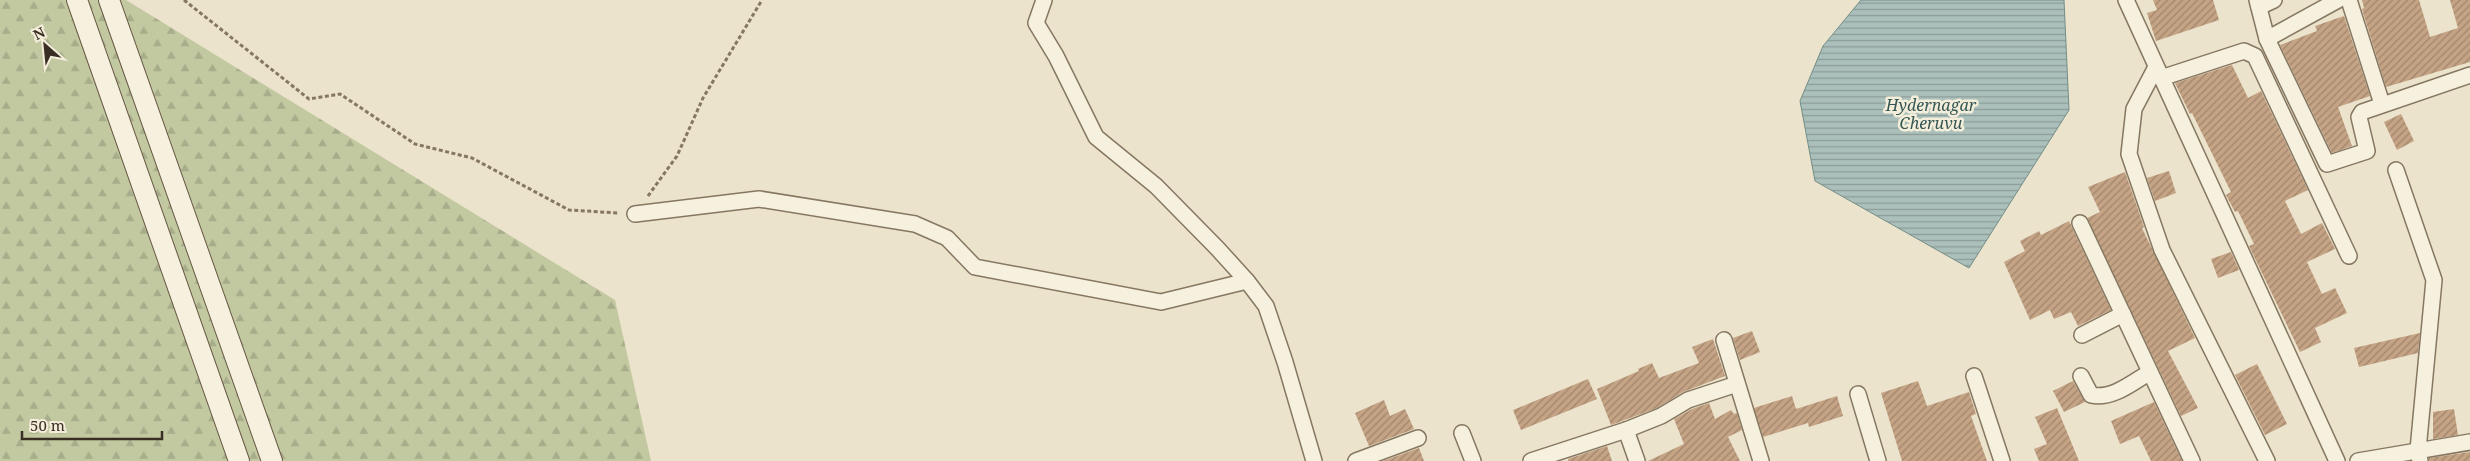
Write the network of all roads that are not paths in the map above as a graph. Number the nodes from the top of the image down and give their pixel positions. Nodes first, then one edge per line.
1 (77, 0) edge
2 (109, 0) edge
3 (1044, 0) edge
4 (2126, 0) edge
5 (2274, 0) edge
6 (2338, 0) edge
7 (2349, 0) edge
8 (2258, 4) edge
9 (2267, 39) junction
10 (2158, 73) junction
11 (2470, 75) edge
12 (2382, 104) junction
13 (2396, 170) dead end
14 (635, 214) road end
15 (2080, 223) dead end
16 (2349, 256) dead end
17 (1247, 281) junction
18 (2123, 314) junction
19 (2082, 335) dead end
20 (1724, 340) dead end
21 (2150, 372) junction
22 (1974, 376) dead end
23 (2081, 376) dead end
24 (1737, 384) junction
25 (1858, 394) dead end
26 (258, 418) junction
27 (228, 429) junction
28 (1626, 430) junction
29 (1462, 433) dead end
30 (1418, 438) dead end
31 (2470, 442) edge
32 (2419, 456) edge
33 (238, 461) edge
34 (272, 461) edge
35 (1314, 461) edge
36 (1356, 461) edge
37 (1473, 461) edge
38 (1531, 461) edge
39 (1637, 461) edge
40 (1761, 461) edge
41 (1878, 461) edge
42 (2002, 461) edge
43 (2192, 461) edge
44 (2267, 461) edge
45 (2337, 461) edge
46 (2358, 461) edge

1 - 27 main road
2 - 26 main road
3 - 17 street
4 - 10 street
5 - 8 street
6 - 9 street
7 - 12 street
8 - 9 street
9 - 12 street
10 - 16 street
10 - 44 street
10 - 45 street
11 - 12 street
13 - 32 street
14 - 17 street
15 - 18 street
17 - 35 street
18 - 19 street
18 - 21 street
20 - 24 street
21 - 23 street
21 - 43 street
22 - 42 street
24 - 28 street
24 - 40 street
25 - 41 street
26 - 27 main road
26 - 34 main road
27 - 33 main road
28 - 38 street
28 - 39 street
29 - 37 street
30 - 36 street
31 - 32 street
32 - 46 street

